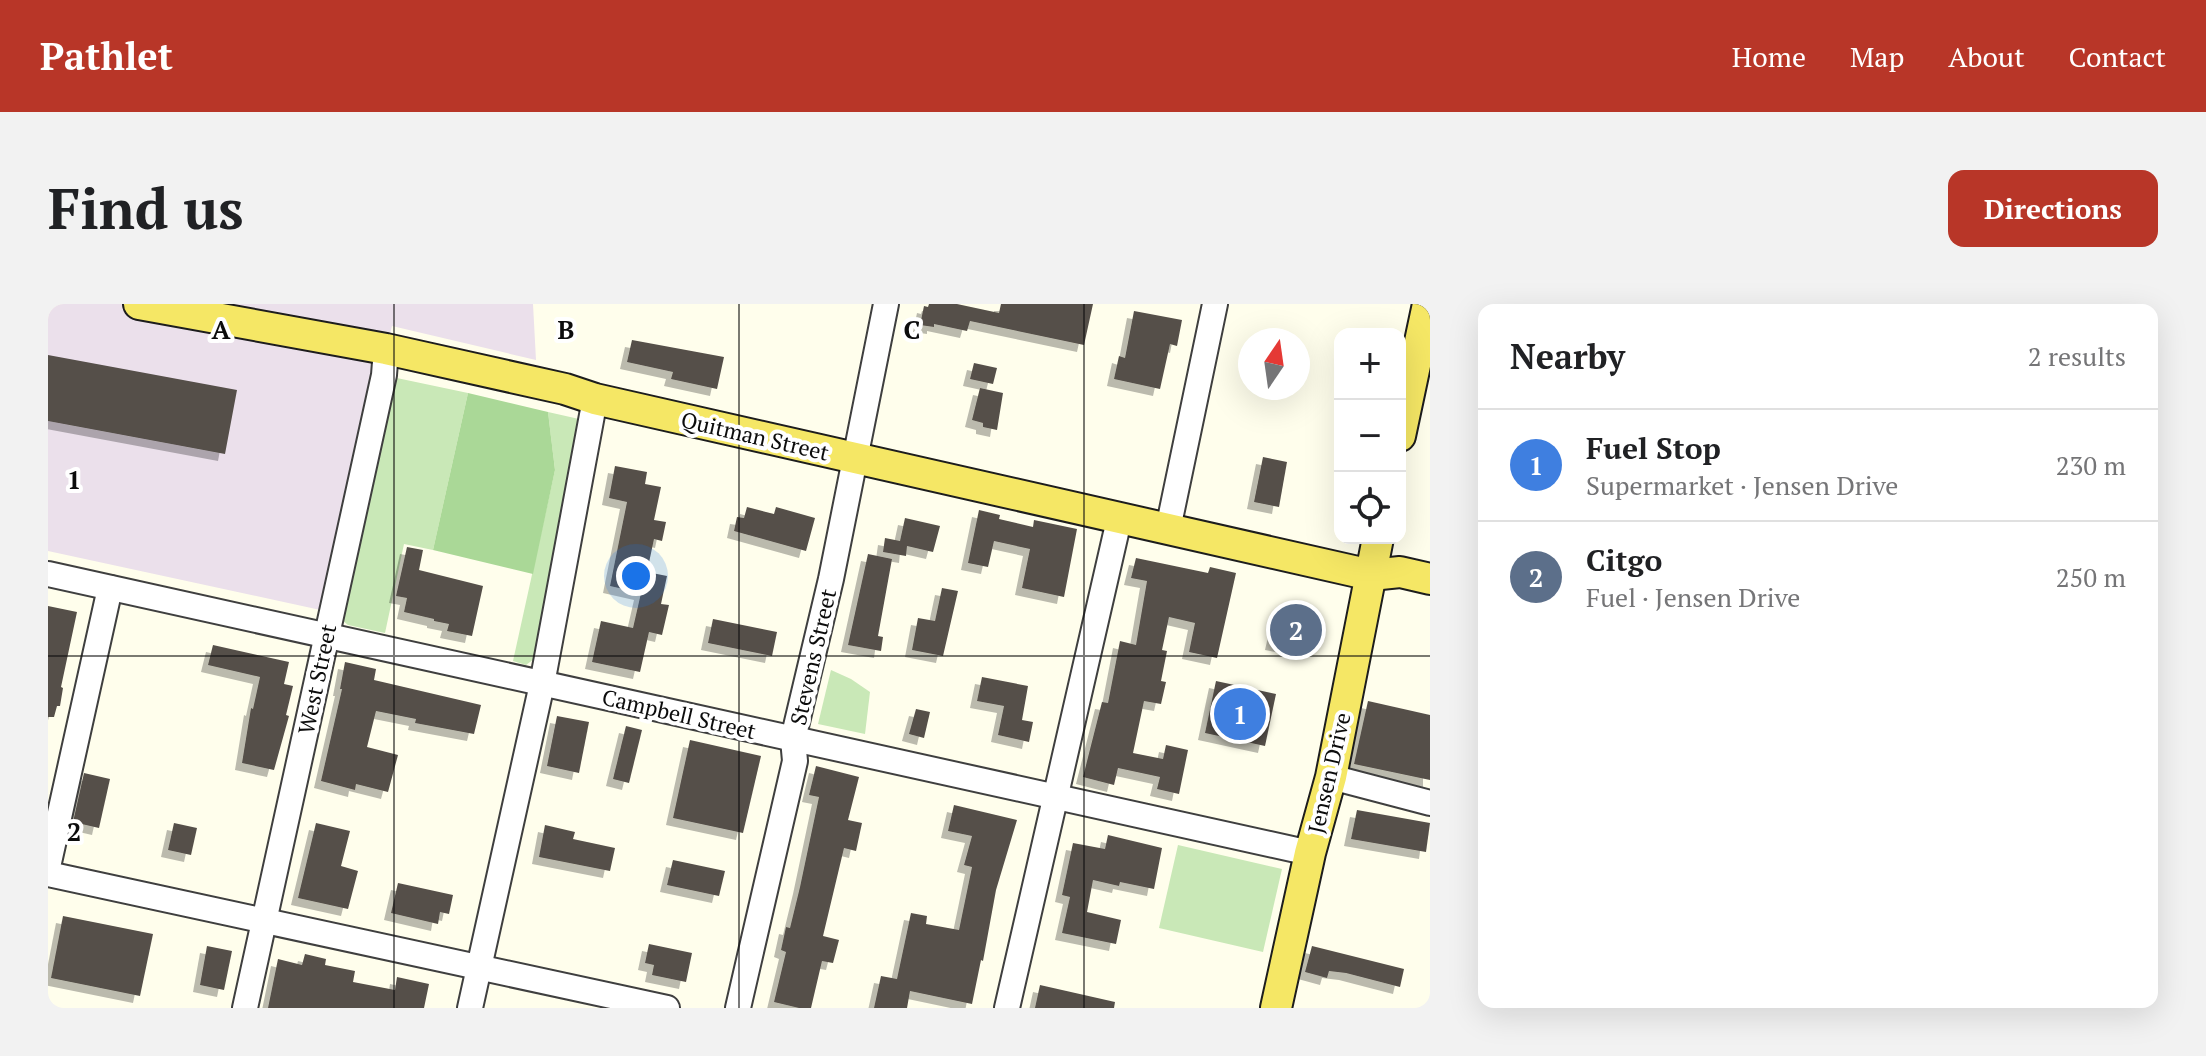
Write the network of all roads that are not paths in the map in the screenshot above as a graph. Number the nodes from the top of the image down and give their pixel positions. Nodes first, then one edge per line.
1 (139, 304) edge
2 (886, 304) edge
3 (1215, 304) edge
4 (1428, 304) edge
5 (386, 349) junction
6 (595, 399) junction
7 (1406, 408) edge
8 (853, 459) junction
9 (1119, 520) junction
10 (1168, 529) junction
11 (1377, 544) edge
12 (48, 574) edge
13 (1371, 575) junction
14 (1430, 579) edge
15 (110, 588) junction
16 (1430, 597) edge
17 (327, 636) junction
18 (542, 684) junction
19 (793, 739) junction
20 (1331, 777) junction
21 (1055, 797) junction
22 (1430, 803) edge
23 (1310, 853) junction
24 (48, 867) edge
25 (48, 874) edge
26 (264, 922) junction
27 (479, 968) junction
28 (245, 1008) edge
29 (470, 1008) edge
30 (667, 1008) edge
31 (738, 1008) edge
32 (1007, 1008) edge
33 (1276, 1008) edge

1 - 5 main road, Quitman Street
2 - 8 street, Stevens Street
3 - 10 street
4 - 7 main road
5 - 6 main road, Quitman Street
5 - 17 street, West Street
6 - 8 main road, Quitman Street
6 - 18 street
8 - 9 main road, Quitman Street
8 - 19 street, Stevens Street
9 - 10 main road, Quitman Street
9 - 21 street
10 - 13 main road, Quitman Street
11 - 13 main road, Jensen Drive
12 - 15 street, Campbell Street
13 - 14 main road, Quitman Street
13 - 16 main road, Quitman Street
13 - 20 main road, Jensen Drive
15 - 17 street, Campbell Street
15 - 24 street
17 - 18 street, Campbell Street
17 - 26 street, West Street
18 - 19 street, Campbell Street
18 - 27 street
19 - 21 street, Campbell Street
19 - 31 street, Stevens Street
20 - 22 street
20 - 23 main road, Jensen Drive
21 - 23 street, Campbell Street
21 - 32 street
23 - 33 main road, Jensen Drive
25 - 26 street
26 - 27 street
26 - 28 street, West Street
27 - 29 street
27 - 30 street

